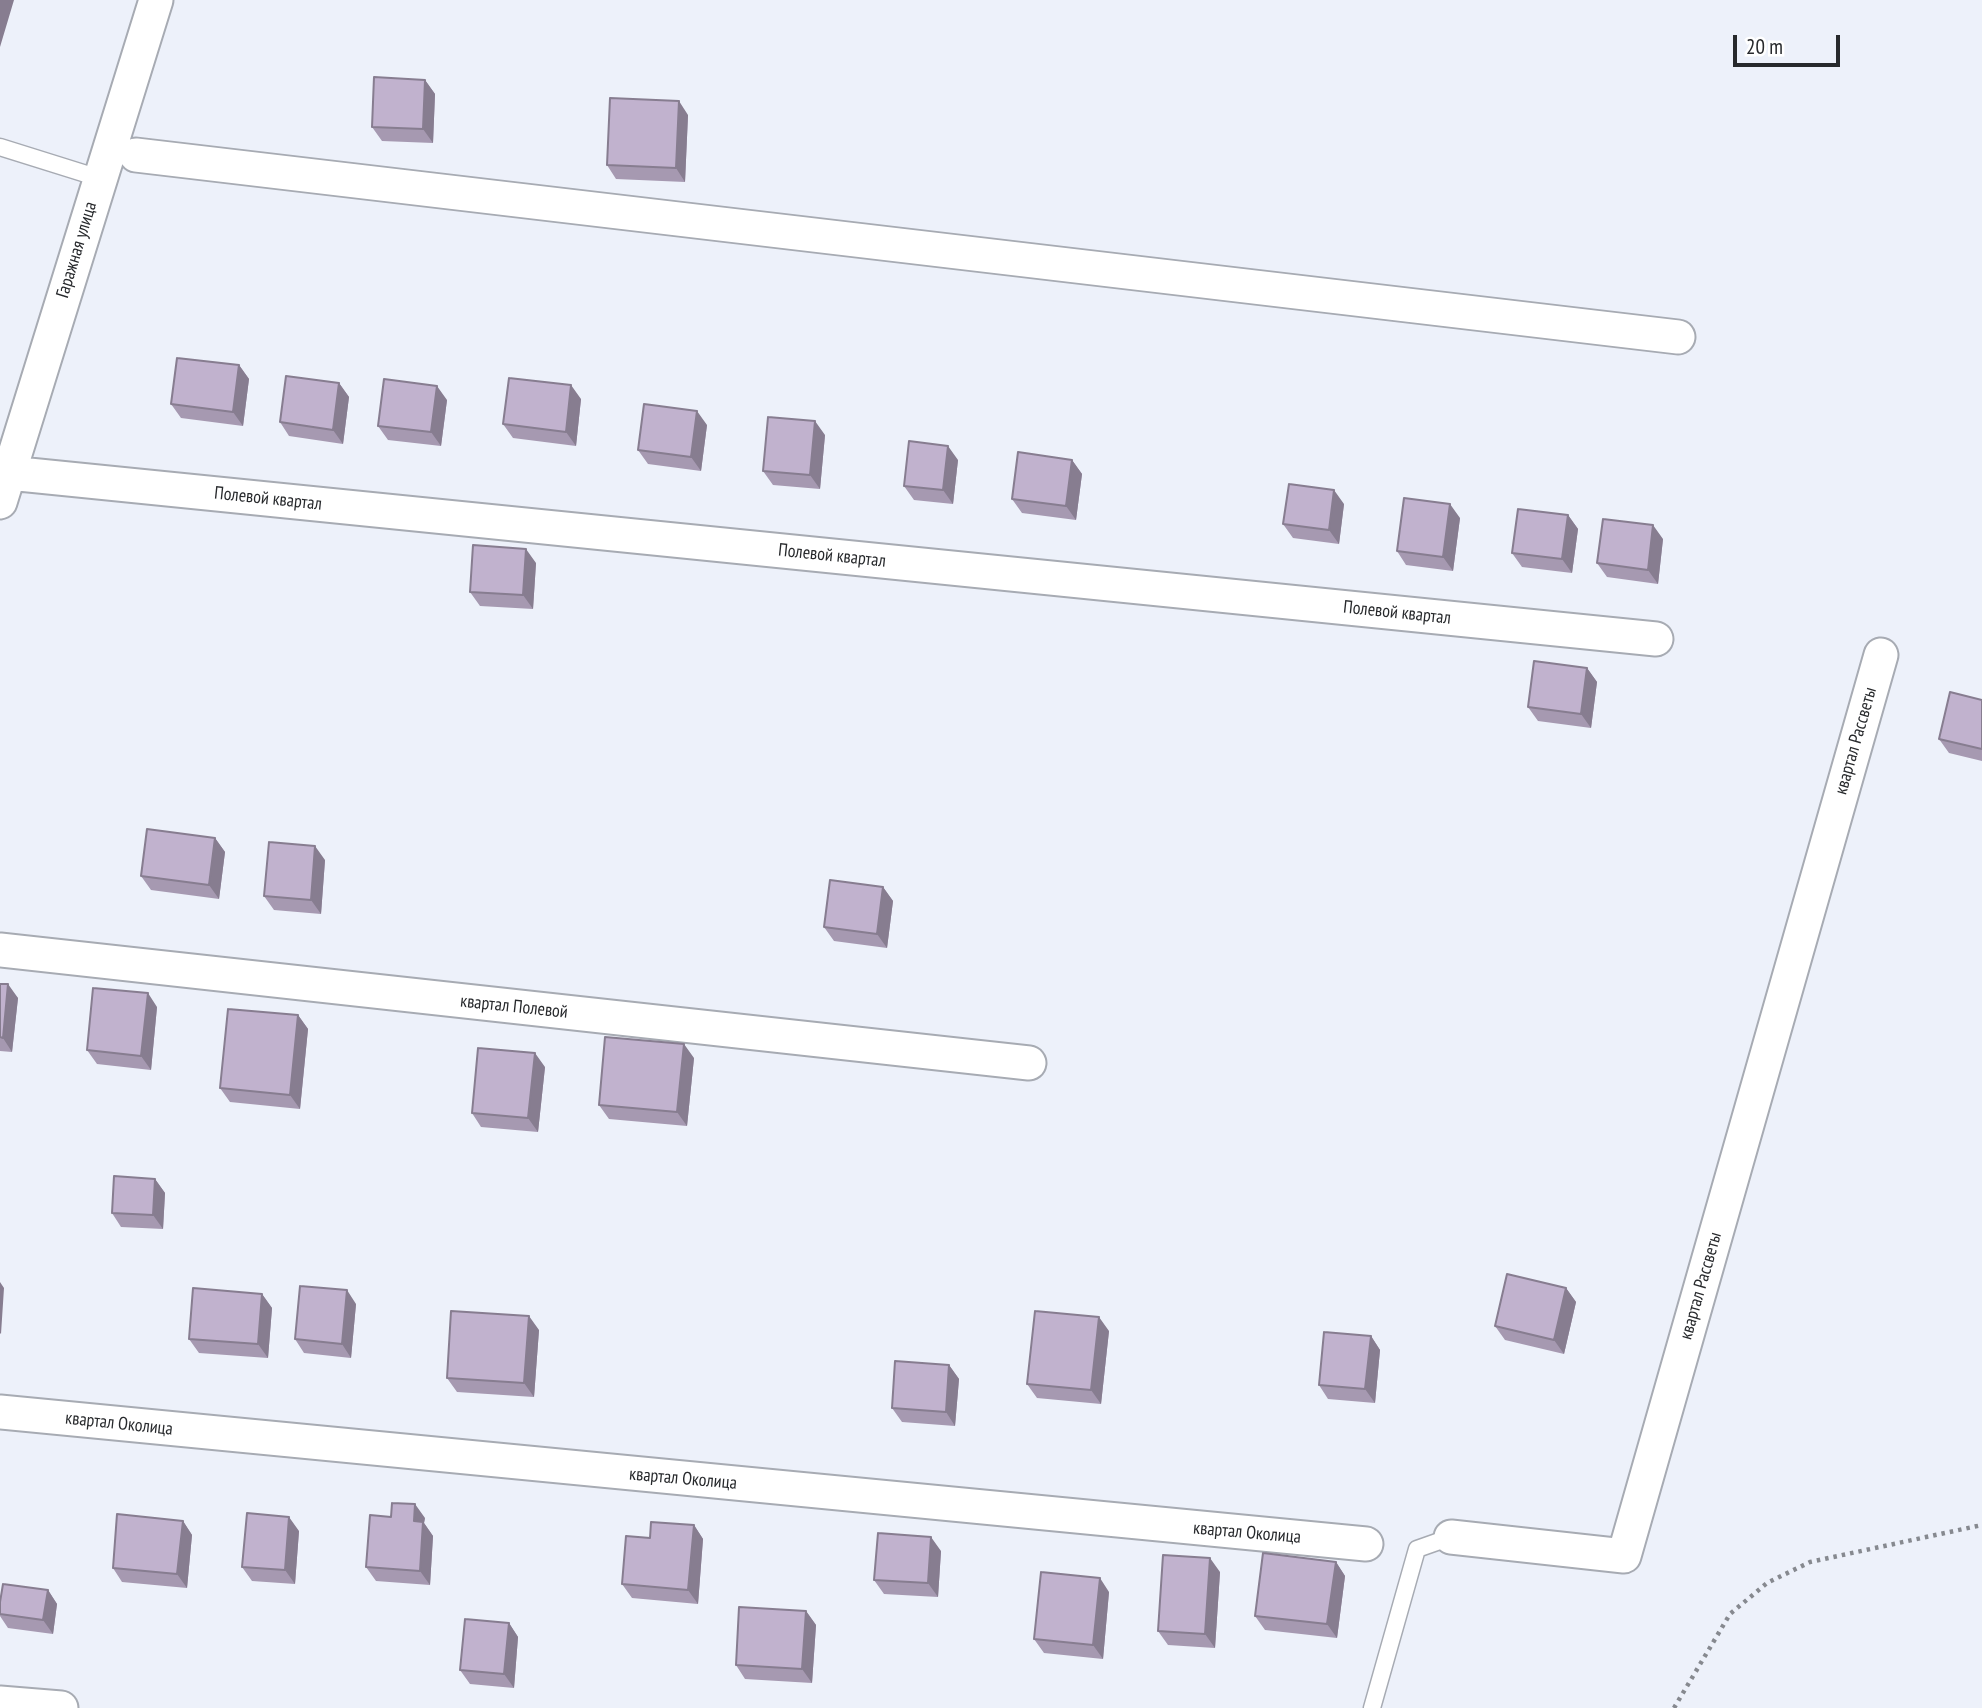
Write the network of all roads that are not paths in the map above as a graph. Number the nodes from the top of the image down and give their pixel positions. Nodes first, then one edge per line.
1 (156, 0) edge
2 (0, 148) edge
3 (136, 155) dead end
4 (99, 178) junction
5 (1678, 337) dead end
6 (4, 487) edge
7 (1656, 639) dead end
8 (1881, 655) dead end
9 (0, 950) edge
10 (1029, 1063) dead end
11 (0, 1412) edge
12 (1451, 1537) joint
13 (1366, 1544) dead end
14 (0, 1703) edge
15 (61, 1708) edge
16 (1372, 1708) edge

1 - 4 street, Гаражная улица
2 - 4 lane
3 - 5 street
4 - 6 street, Гаражная улица
6 - 7 street, Полевой квартал
8 - 12 street, квартал Рассветы
9 - 10 street, квартал Полевой
11 - 13 street, квартал Околица
12 - 16 lane, квартал Рассветы
14 - 15 street

